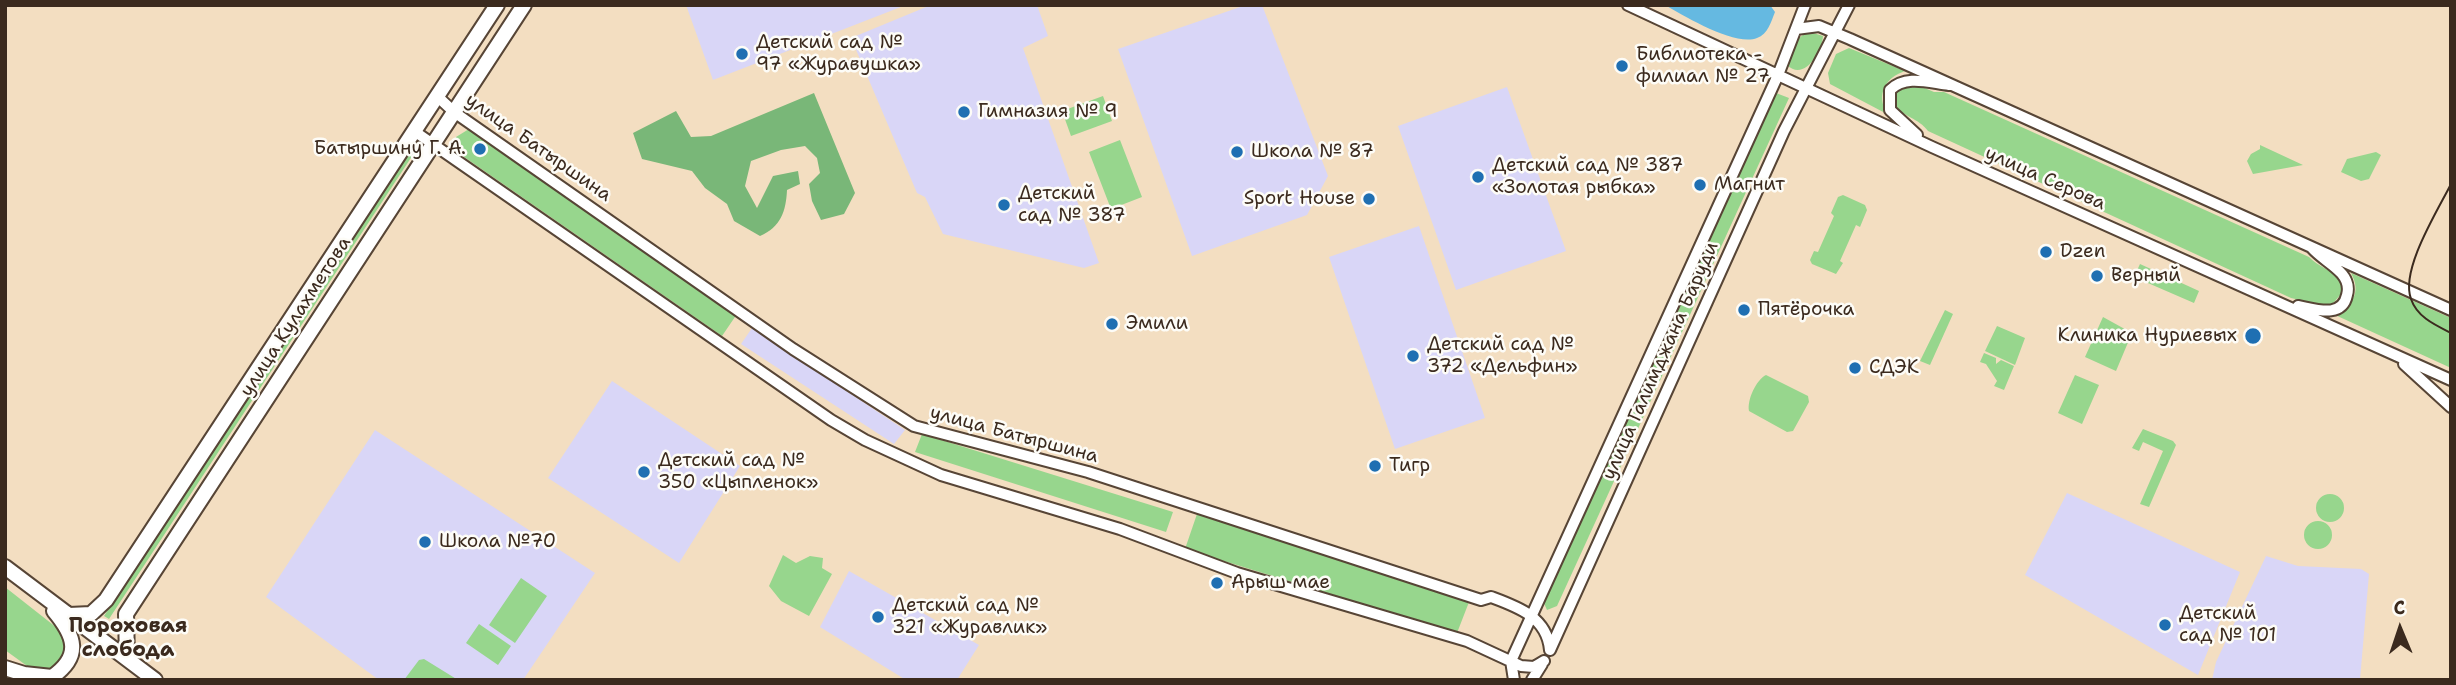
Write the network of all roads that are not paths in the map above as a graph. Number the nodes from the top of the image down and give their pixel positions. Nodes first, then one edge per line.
1 (496, 5) edge
2 (524, 5) edge
3 (1628, 5) edge
4 (1805, 5) edge
5 (1849, 5) edge
6 (1796, 29) junction
7 (1836, 33) junction
8 (1778, 75) junction
9 (1959, 86) junction
10 (1807, 89) junction
11 (438, 96) junction
12 (454, 112) junction
13 (414, 131) junction
14 (433, 144) junction
15 (1932, 147) junction
16 (2309, 244) junction
17 (2282, 303) junction
18 (2451, 310) edge
19 (2394, 355) junction
20 (2451, 380) edge
21 (2451, 407) edge
22 (5, 567) edge
23 (42, 597) junction
24 (69, 615) junction
25 (1534, 618) junction
26 (1550, 650) junction
27 (127, 659) junction
28 (1511, 661) junction
29 (1544, 661) junction
30 (5, 668) edge
31 (155, 680) edge
32 (1514, 680) edge
33 (1532, 680) edge

1 - 11 main road, улица Кулахметова
2 - 12 main road, улица Кулахметова
3 - 8 street, улица Серова
4 - 6 street, улица Галимджана Баруди
5 - 7 street, улица Галимджана Баруди
6 - 7 street
6 - 8 street, улица Галимджана Баруди
7 - 9 street
7 - 10 street, улица Галимджана Баруди
8 - 10 street, улица Серова
8 - 25 street, улица Галимджана Баруди
9 - 15 street
9 - 16 street
10 - 15 street, улица Серова
10 - 26 street, улица Галимджана Баруди
11 - 12 street, улица Батыршина
11 - 13 main road, улица Кулахметова
12 - 14 main road, улица Кулахметова
12 - 25 street, улица Батыршина
13 - 14 street
13 - 24 main road, улица Кулахметова
14 - 27 main road, улица Кулахметова
14 - 28 street
15 - 17 street, улица Серова
16 - 17 street
16 - 18 street
17 - 19 street, улица Серова
19 - 20 street, улица Серова
19 - 21 street
22 - 23 main road
23 - 24 main road
23 - 30 main road
24 - 27 main road
25 - 26 street
25 - 28 street, улица Галимджана Баруди
26 - 29 street, улица Галимджана Баруди
27 - 31 main road
28 - 29 street
28 - 32 street
29 - 33 street, улица Галимджана Баруди

